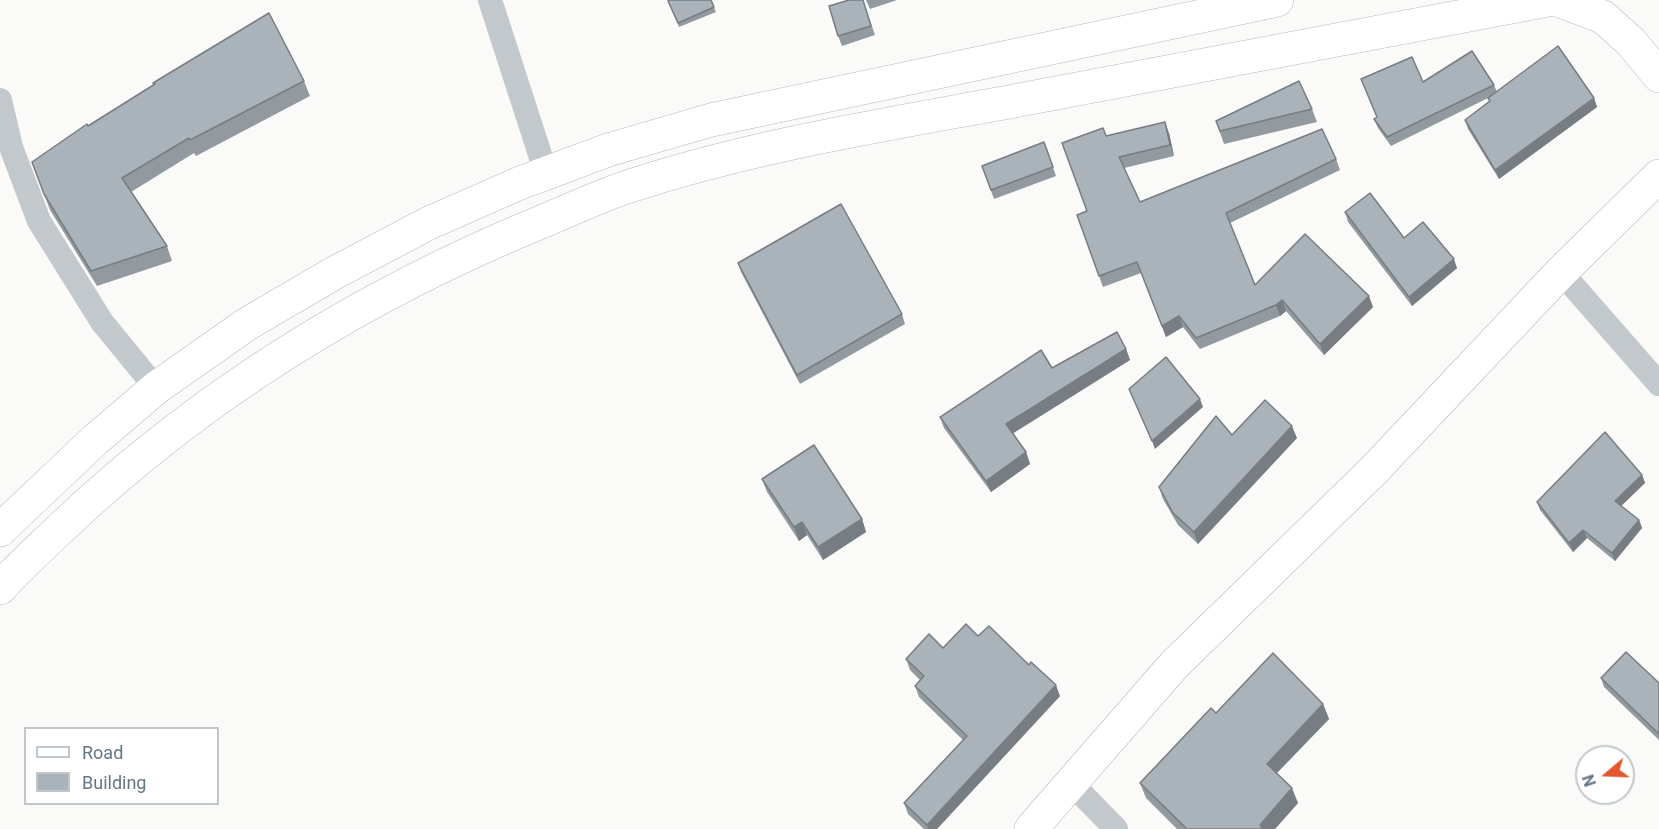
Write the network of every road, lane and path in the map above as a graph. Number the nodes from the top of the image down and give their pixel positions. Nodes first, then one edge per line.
1 (490, 0) edge
2 (1278, 0) edge
3 (1548, 0) edge
4 (1558, 0) edge
5 (1659, 76) edge
6 (0, 100) edge
7 (546, 172) junction
8 (1659, 176) edge
9 (1561, 272) junction
10 (1659, 384) edge
11 (156, 387) junction
12 (0, 530) edge
13 (0, 588) edge
14 (1070, 782) junction
15 (1031, 829) edge
16 (1116, 829) edge

1 - 7 street
2 - 7 main road
3 - 13 main road
4 - 5 main road
6 - 11 street
7 - 11 main road
8 - 9 main road
9 - 10 street
9 - 14 main road
11 - 12 main road
14 - 15 main road
14 - 16 street

